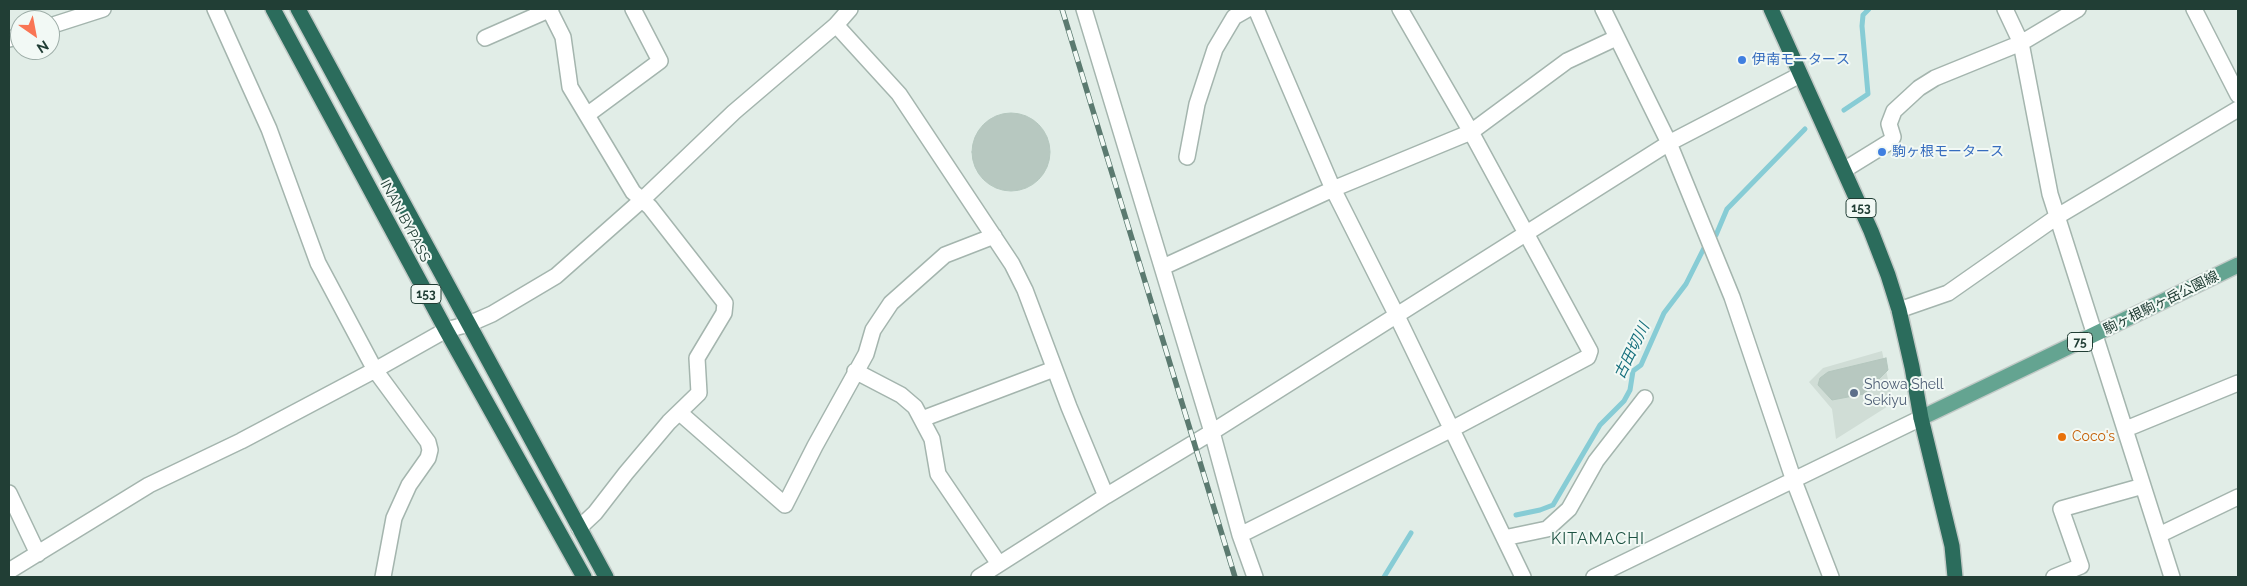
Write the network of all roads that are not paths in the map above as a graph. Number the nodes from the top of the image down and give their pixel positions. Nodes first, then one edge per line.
1 (103, 9) edge
2 (215, 9) edge
3 (273, 9) edge
4 (298, 9) edge
5 (550, 9) edge
6 (633, 9) edge
7 (850, 9) edge
8 (1084, 9) edge
9 (1248, 9) edge
10 (1256, 9) edge
11 (1400, 9) edge
12 (1602, 9) edge
13 (1771, 9) edge
14 (2005, 9) edge
15 (2078, 9) edge
16 (2194, 9) edge
17 (60, 23) edge
18 (836, 24) junction
19 (485, 38) dead end
20 (1616, 38) junction
21 (2021, 43) junction
22 (1800, 74) junction
23 (2238, 95) edge
24 (2238, 109) edge
25 (587, 116) junction
26 (1471, 132) junction
27 (1669, 143) junction
28 (1187, 158) dead end
29 (1844, 170) junction
30 (1333, 190) junction
31 (643, 199) junction
32 (2058, 216) junction
33 (1525, 233) junction
34 (994, 236) junction
35 (2238, 265) edge
36 (1162, 267) junction
37 (1899, 310) junction
38 (1396, 314) junction
39 (469, 324) junction
40 (446, 330) junction
41 (2095, 335) junction
42 (1054, 369) junction
43 (375, 370) junction
44 (855, 371) junction
45 (2238, 383) edge
46 (1645, 398) dead end
47 (680, 413) junction
48 (1921, 418) junction
49 (922, 419) junction
50 (2126, 429) junction
51 (1452, 430) junction
52 (1212, 432) junction
53 (1794, 481) junction
54 (2144, 486) junction
55 (9, 493) edge
56 (1106, 496) junction
57 (2238, 497) edge
58 (579, 528) junction
59 (1240, 535) junction
60 (2159, 535) junction
61 (1504, 538) junction
62 (38, 554) junction
63 (999, 564) junction
64 (9, 571) edge
65 (579, 575) edge
66 (382, 577) edge
67 (606, 577) edge
68 (979, 577) edge
69 (1255, 577) edge
70 (1523, 577) edge
71 (1594, 577) edge
72 (1831, 577) edge
73 (1955, 577) edge
74 (2054, 577) edge
75 (2172, 577) edge

1 - 17 street
2 - 43 street
3 - 40 highway, INAN BYPASS / 153
4 - 39 highway, INAN BYPASS / 153
5 - 19 street
5 - 25 street
6 - 25 street
7 - 18 street
8 - 36 street
9 - 28 street
10 - 30 street
11 - 26 street
12 - 20 street
13 - 22 highway, 153
14 - 21 street
15 - 21 street
16 - 23 street
18 - 31 street
18 - 34 street
20 - 26 street
20 - 27 street
21 - 29 street
21 - 32 street
22 - 27 street
22 - 29 highway, 153
24 - 32 street
25 - 31 street
26 - 30 street
26 - 33 street
27 - 33 street
27 - 53 street
29 - 37 highway, 153
30 - 36 street
30 - 38 street
31 - 39 street
31 - 47 street
32 - 37 street
32 - 41 street
33 - 38 street
33 - 51 street
34 - 42 street
34 - 44 street
35 - 41 main road, 駒ヶ根駒ヶ岳公園線 / 75
36 - 52 street
37 - 48 highway, 153
38 - 51 street
38 - 52 street
39 - 40 street
39 - 58 highway, INAN BYPASS / 153
40 - 43 street
40 - 65 highway, INAN BYPASS / 153
41 - 48 main road, 駒ヶ根駒ヶ岳公園線 / 75
41 - 50 street
42 - 49 street
42 - 56 street
43 - 62 street
43 - 66 street
44 - 47 street
44 - 49 street
45 - 50 street
46 - 61 street
47 - 58 street
48 - 53 street
48 - 73 highway, 153
49 - 63 street
50 - 54 street
51 - 59 street
51 - 61 street
52 - 56 street
52 - 59 street
53 - 71 street
53 - 72 street
54 - 60 street
54 - 74 street
55 - 62 street
56 - 63 street
57 - 60 street
58 - 67 highway, INAN BYPASS / 153
59 - 69 street
60 - 75 street
61 - 70 street
62 - 64 street
63 - 68 street

